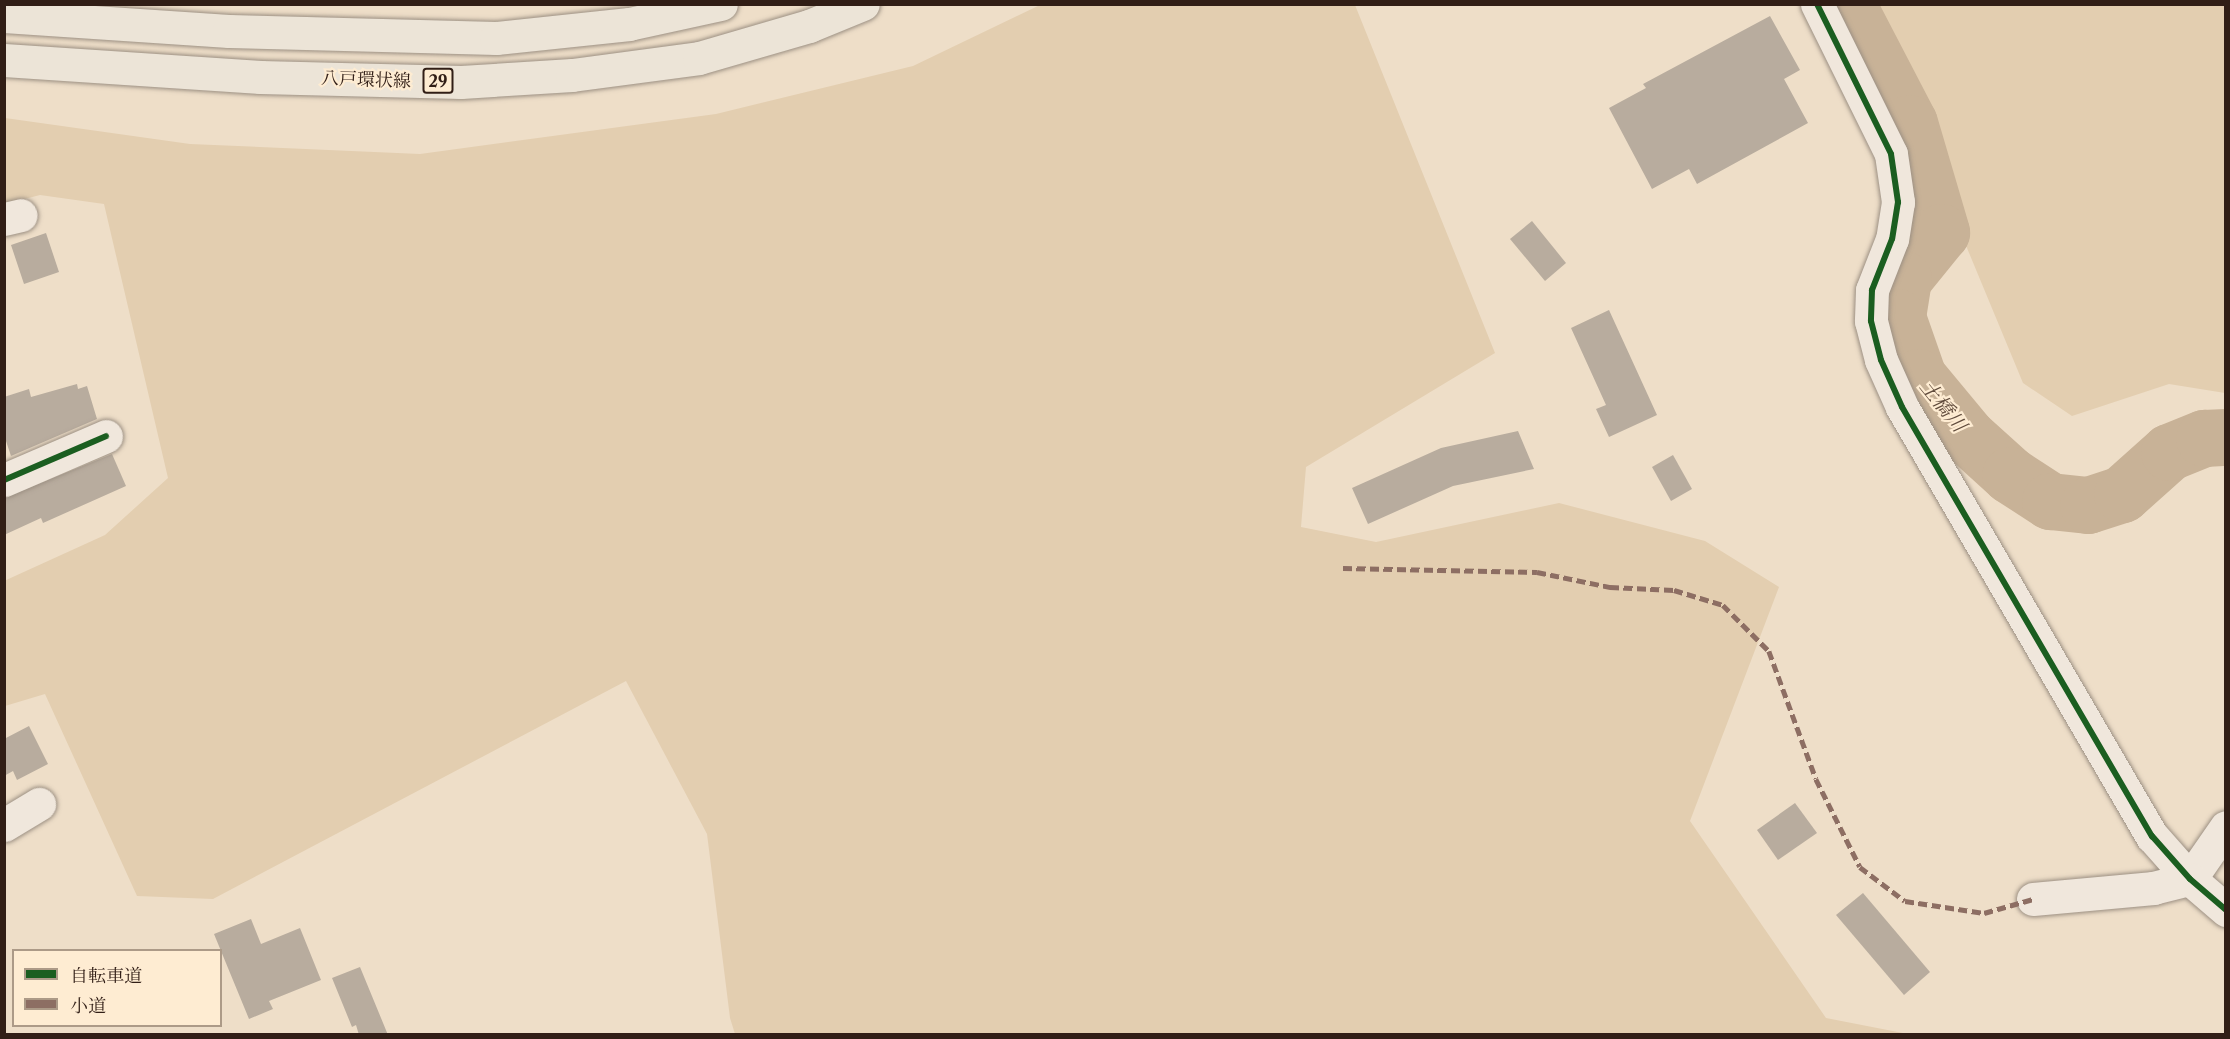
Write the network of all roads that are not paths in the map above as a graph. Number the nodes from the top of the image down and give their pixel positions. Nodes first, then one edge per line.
1 (721, 4) edge
2 (863, 4) edge
3 (1817, 4) edge
4 (4, 16) edge
5 (4, 60) edge
6 (106, 436) dead end
7 (4, 480) edge
8 (39, 804) dead end
9 (4, 825) edge
10 (2226, 827) edge
11 (2190, 879) junction
12 (2032, 898) dead end
13 (2226, 910) edge

1 - 4 main road
2 - 5 main road, 八戸環状線 / 29
3 - 11 street
6 - 7 street
8 - 9 street
10 - 11 street
11 - 12 street
11 - 13 street

